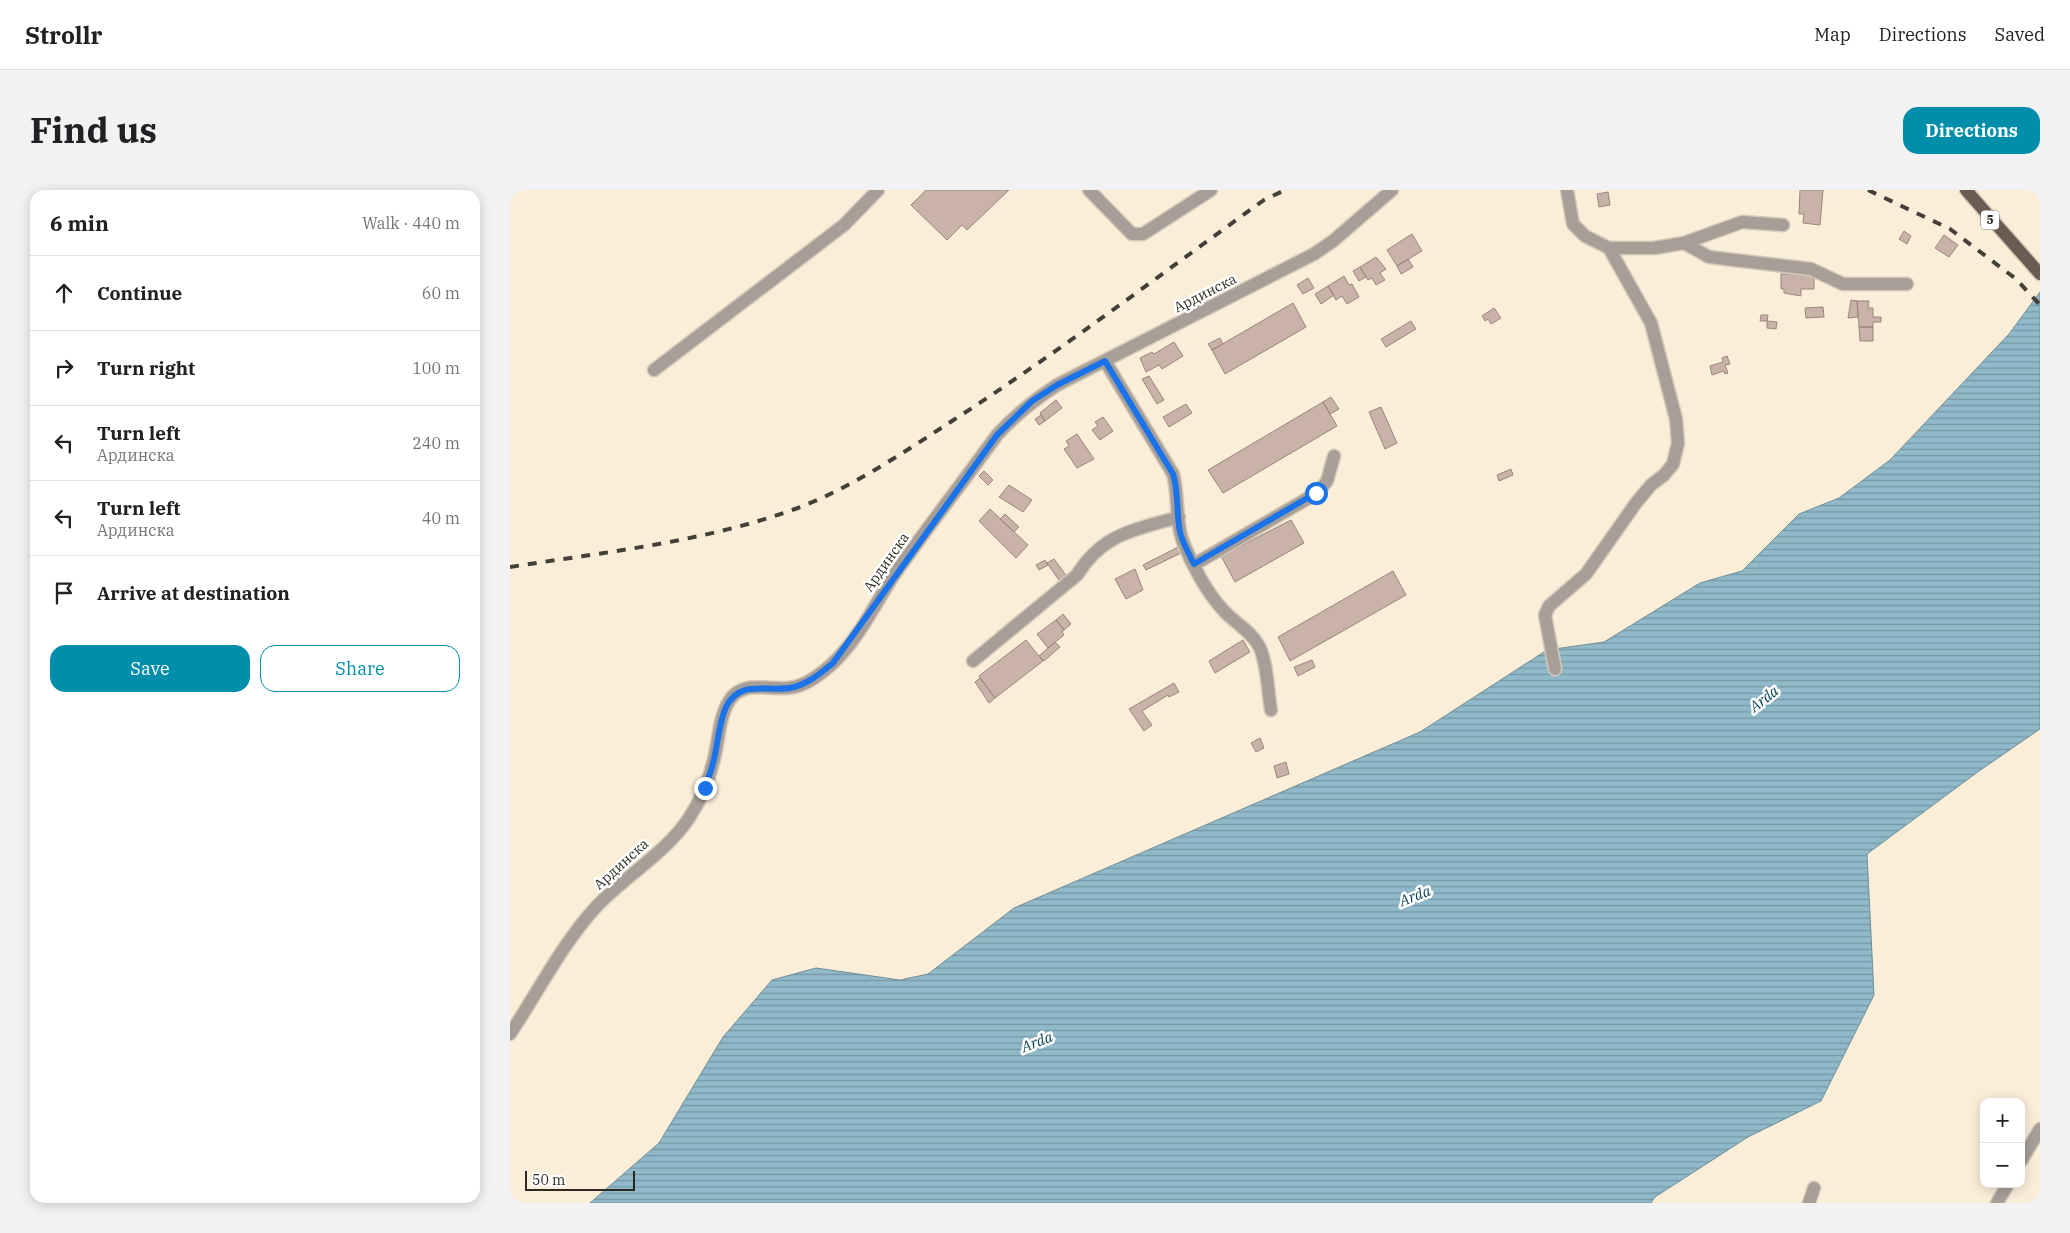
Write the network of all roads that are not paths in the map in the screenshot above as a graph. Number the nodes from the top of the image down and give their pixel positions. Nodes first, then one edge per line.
1 (878, 190) edge
2 (1089, 190) edge
3 (1211, 190) edge
4 (1392, 190) edge
5 (1566, 190) edge
6 (1966, 190) edge
7 (1783, 225) dead end
8 (1684, 243) junction
9 (1609, 248) junction
10 (2040, 274) edge
11 (1908, 284) dead end
12 (1105, 361) junction
13 (654, 370) dead end
14 (1334, 456) dead end
15 (1179, 518) junction
16 (1194, 564) junction
17 (973, 661) dead end
18 (1555, 669) dead end
19 (1271, 710) dead end
20 (510, 1034) edge
21 (2040, 1128) edge
22 (2025, 1154) edge
23 (1814, 1188) dead end
24 (2006, 1188) edge
25 (1808, 1203) edge
26 (1997, 1203) edge

1 - 13 street
2 - 3 street
4 - 12 street, Ардинска
5 - 9 street
6 - 10 main road, 5
7 - 8 street
8 - 9 street
8 - 11 street
9 - 18 street
12 - 15 street
12 - 20 street, Ардинска
14 - 16 street
15 - 16 street
15 - 17 street
16 - 19 street
21 - 22 street
23 - 25 street
24 - 26 street

